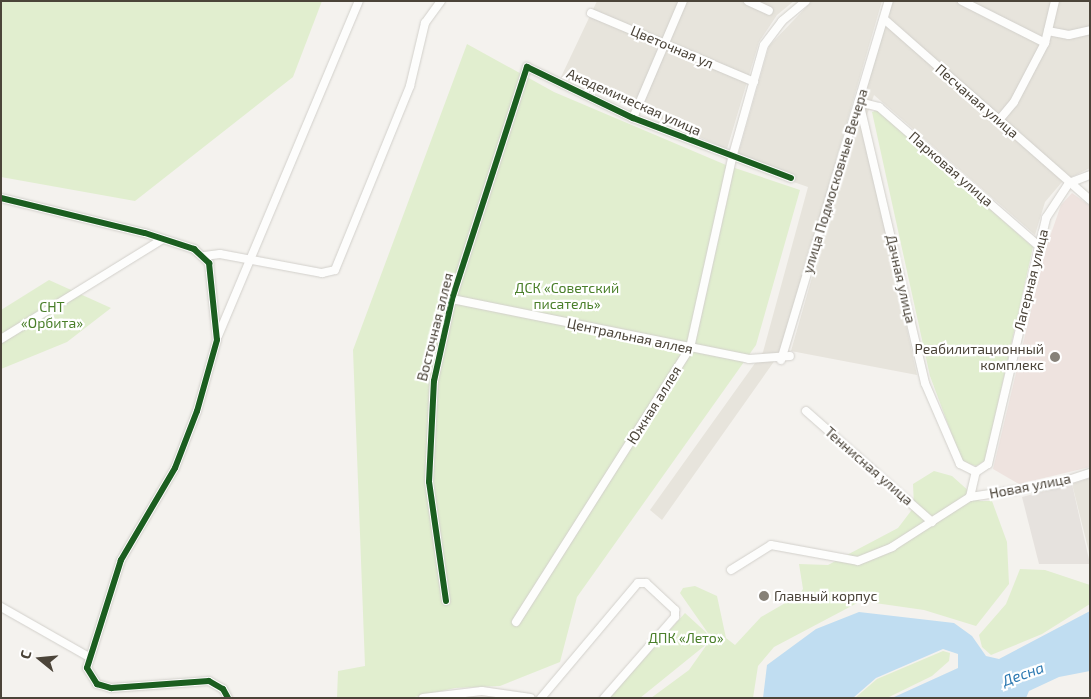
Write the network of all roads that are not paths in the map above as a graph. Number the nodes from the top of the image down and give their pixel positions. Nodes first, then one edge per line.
1 (359, 1) edge
2 (441, 1) edge
3 (683, 1) edge
4 (748, 1) edge
5 (806, 1) edge
6 (889, 1) edge
7 (962, 1) edge
8 (1055, 1) edge
9 (770, 11) dead end
10 (591, 13) dead end
11 (884, 19) junction
12 (1090, 30) edge
13 (1048, 31) junction
14 (1045, 43) junction
15 (665, 44) junction
16 (527, 67) joint
17 (754, 82) junction
18 (859, 102) junction
19 (633, 118) junction
20 (999, 120) junction
21 (732, 160) junction
22 (1090, 175) edge
23 (791, 178) dead end
24 (1069, 183) junction
25 (1, 198) edge
26 (1090, 200) edge
27 (163, 239) junction
28 (1038, 245) junction
29 (204, 256) junction
30 (250, 259) junction
31 (452, 299) junction
32 (1, 339) edge
33 (217, 340) junction
34 (690, 348) junction
35 (790, 356) dead end
36 (781, 360) junction
37 (806, 411) dead end
38 (976, 472) junction
39 (1090, 473) edge
40 (970, 497) junction
41 (932, 522) junction
42 (730, 570) dead end
43 (446, 601) dead end
44 (1, 608) edge
45 (516, 622) dead end
46 (89, 657) junction
47 (612, 689) junction
48 (228, 698) edge
49 (423, 698) edge
50 (531, 698) edge
51 (541, 698) edge
52 (604, 698) edge
53 (616, 698) edge

1 - 30 street
2 - 30 street
3 - 15 street
4 - 9 street
5 - 17 street, Южная аллея
6 - 11 street, улица Подмосковные Вечера
7 - 14 street
8 - 13 street
10 - 15 street, Цветочная ул
11 - 18 street, улица Подмосковные Вечера
11 - 20 street, Песчаная улица
12 - 13 street
13 - 14 street
14 - 20 street
15 - 17 street, Цветочная ул
15 - 19 street
16 - 19 street, Академическая улица
16 - 31 street, Восточная аллея
17 - 21 street, Южная аллея
18 - 28 street, Парковая улица
18 - 36 street, улица Подмосковные Вечера
18 - 38 street, Дачная улица
19 - 21 street, Академическая улица
20 - 24 street, Песчаная улица
21 - 23 street, Академическая улица
21 - 34 street, Южная аллея
22 - 24 street
24 - 26 street, Песчаная улица
24 - 28 street, Лагерная улица
25 - 27 street
27 - 29 street
27 - 32 street
28 - 38 street, Лагерная улица
29 - 30 street
29 - 33 street
30 - 33 street
31 - 34 street, Центральная аллея
31 - 43 street, Восточная аллея
33 - 46 street
34 - 36 street, Центральная аллея
34 - 45 street, Южная аллея
35 - 36 street
37 - 41 street, Теннисная улица
38 - 40 street
39 - 40 street, Новая улица
40 - 41 street
41 - 42 street
44 - 46 street
46 - 48 street
47 - 51 street
47 - 52 street
47 - 53 street
49 - 50 street

